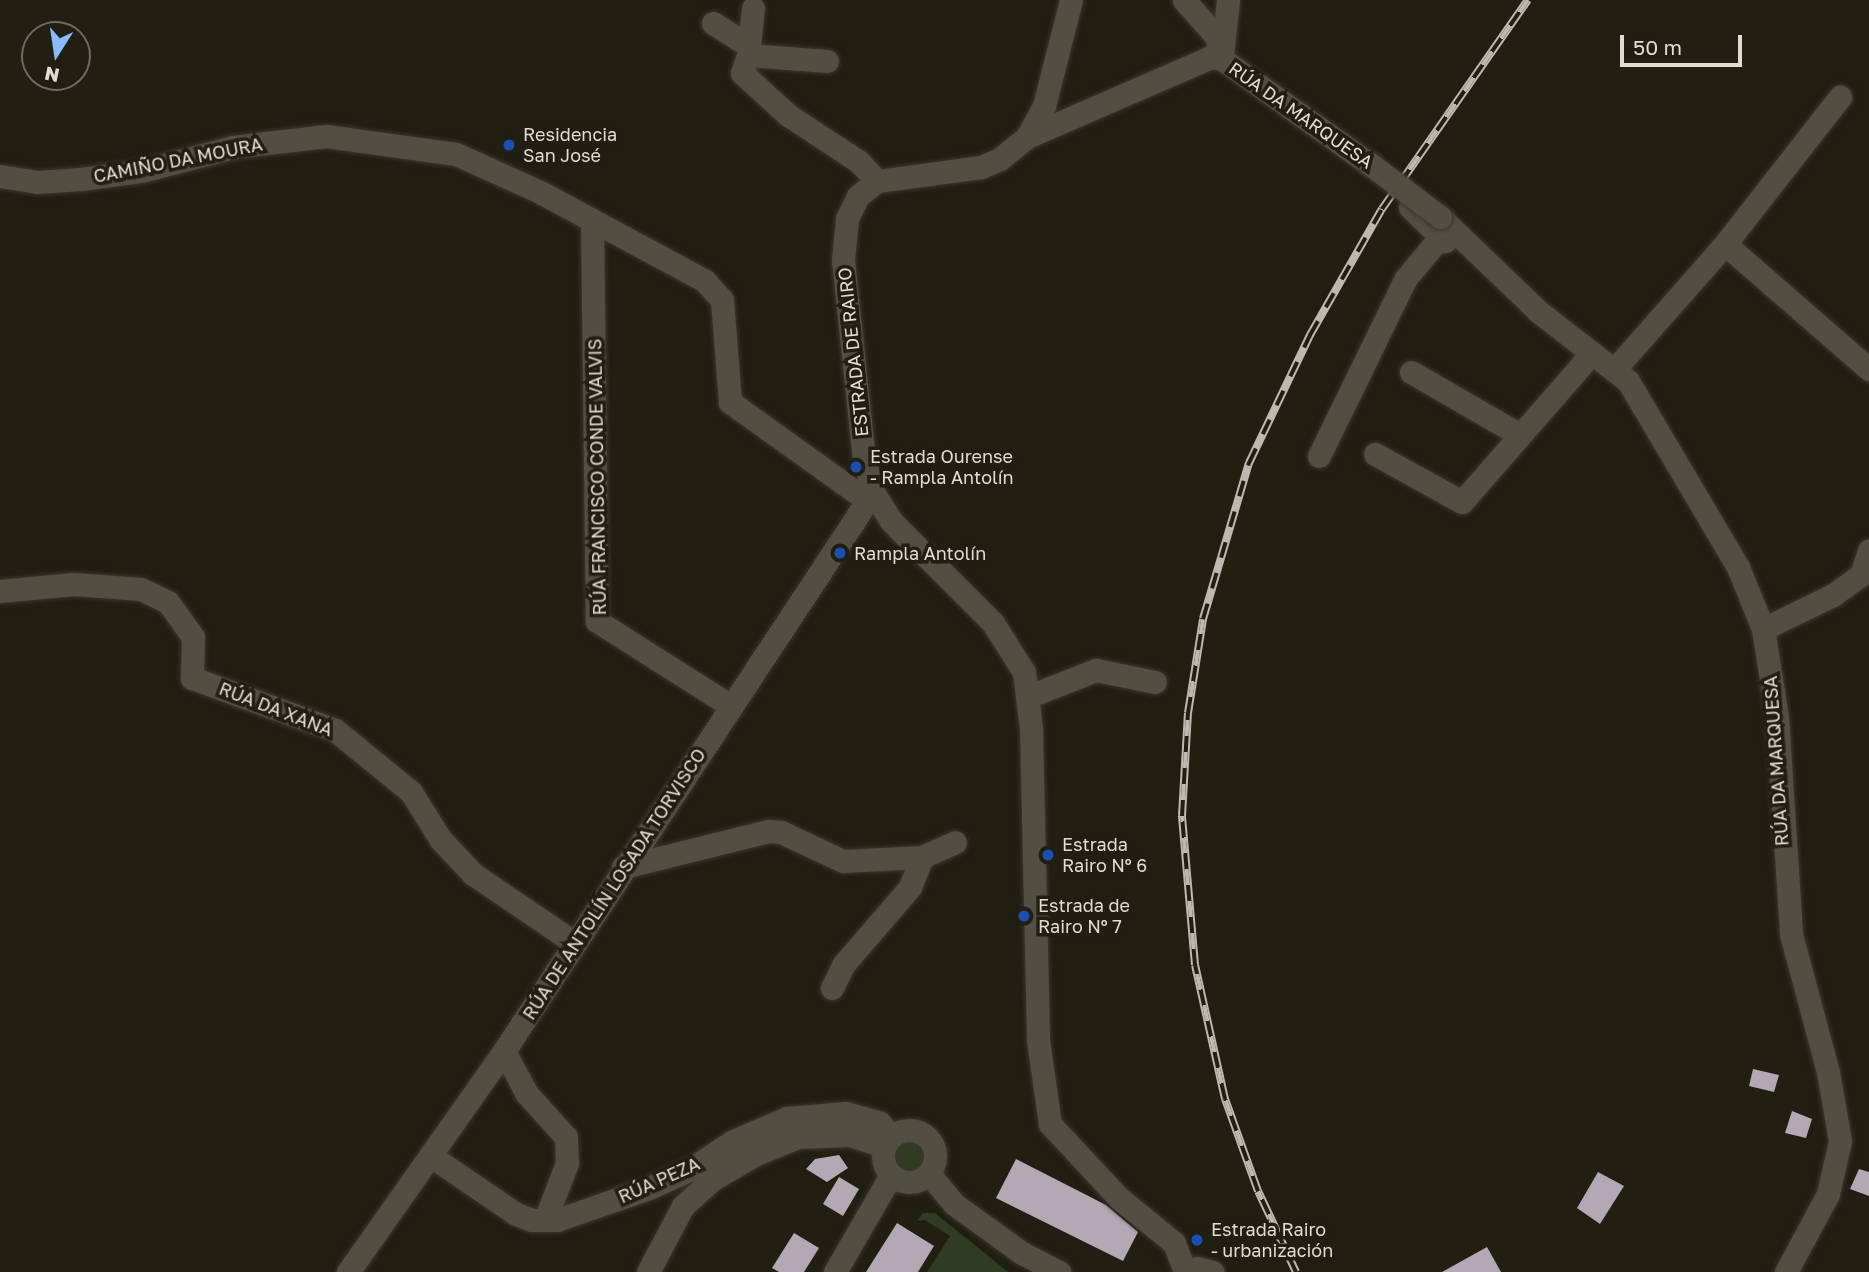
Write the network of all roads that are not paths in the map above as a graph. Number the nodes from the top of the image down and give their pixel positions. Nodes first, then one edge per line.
1 (1071, 0) edge
2 (1184, 0) edge
3 (1228, 0) edge
4 (753, 8) dead end
5 (713, 23) dead end
6 (748, 51) junction
7 (1222, 59) junction
8 (827, 61) dead end
9 (1840, 97) dead end
10 (1027, 138) junction
11 (0, 176) edge
12 (877, 181) junction
13 (1410, 207) dead end
14 (592, 220) junction
15 (1440, 227) junction
16 (1725, 244) junction
17 (1592, 353) junction
18 (1614, 369) junction
19 (1869, 369) edge
20 (1411, 372) dead end
21 (1520, 435) junction
22 (1375, 454) dead end
23 (1319, 456) dead end
24 (870, 496) junction
25 (1869, 550) edge
26 (0, 591) edge
27 (1763, 629) junction
28 (1155, 682) dead end
29 (1027, 697) junction
30 (730, 706) junction
31 (955, 842) dead end
32 (922, 858) junction
33 (623, 867) junction
34 (575, 943) junction
35 (832, 988) dead end
36 (504, 1051) junction
37 (887, 1142) junction
38 (431, 1156) junction
39 (929, 1174) junction
40 (891, 1175) junction
41 (545, 1220) junction
42 (348, 1272) edge
43 (648, 1272) edge
44 (835, 1272) edge
45 (1059, 1272) edge
46 (1185, 1272) edge
47 (1213, 1272) edge
48 (1786, 1272) edge

1 - 10 street
2 - 7 street
3 - 7 street
4 - 6 street
5 - 6 street
6 - 8 street
6 - 12 street
7 - 10 street, RÚA DA MARQUESA
7 - 15 street, RÚA DA MARQUESA, bridge
9 - 16 street
10 - 12 street
11 - 14 street, CAMIÑO DA MOURA
12 - 24 street, ESTRADA DE RAIRO
13 - 15 street, RÚA DA MARQUESA
14 - 24 street, CAMIÑO DA MOURA
14 - 30 street, RÚA FRANCISCO CONDE VALVIS
15 - 17 street, RÚA DA MARQUESA
15 - 23 street
16 - 18 street
16 - 19 street
17 - 18 street, RÚA DA MARQUESA
17 - 21 street
18 - 27 street, RÚA DA MARQUESA
20 - 21 street
21 - 22 street
24 - 29 street, ESTRADA DE RAIRO
24 - 30 street, RÚA DE ANTOLÍN LOSADA TORVISCO
25 - 27 street
26 - 34 street, RÚA DA XANA
27 - 48 street, RÚA DA MARQUESA
28 - 29 street
29 - 46 street, ESTRADA DE RAIRO
30 - 33 street, RÚA DE ANTOLÍN LOSADA TORVISCO
31 - 32 street
32 - 33 street
32 - 35 street
33 - 34 street, RÚA DE ANTOLÍN LOSADA TORVISCO
34 - 36 street, RÚA DE ANTOLÍN LOSADA TORVISCO
36 - 38 street, RÚA DE ANTOLÍN LOSADA TORVISCO
36 - 41 street
37 - 39 street
37 - 40 street
37 - 41 street, RÚA PEZA
37 - 43 street
38 - 41 street
38 - 42 street, RÚA DE ANTOLÍN LOSADA TORVISCO
39 - 40 street
39 - 45 street
40 - 44 street
46 - 47 street

